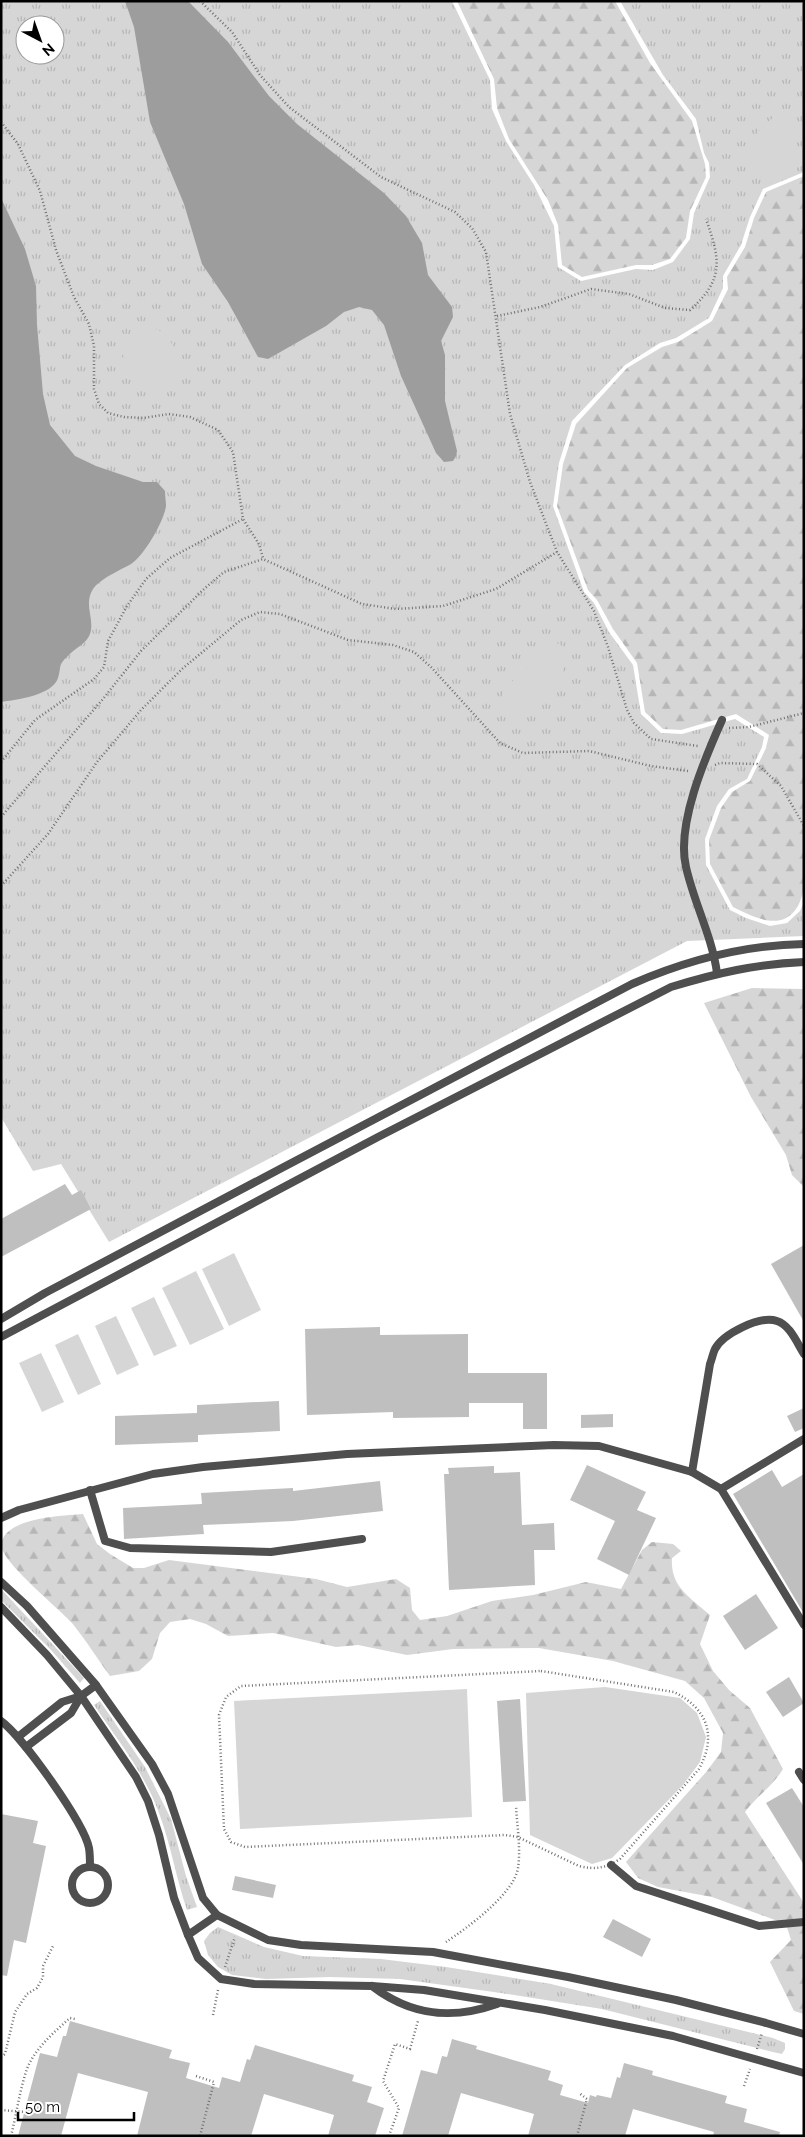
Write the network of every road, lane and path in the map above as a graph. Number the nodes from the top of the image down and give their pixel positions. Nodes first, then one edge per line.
1 (200, 1) edge
2 (1, 122) edge
3 (706, 219) dead end
4 (497, 316) junction
5 (243, 519) junction
6 (557, 552) junction
7 (263, 558) junction
8 (804, 713) edge
9 (722, 720) dead end
10 (718, 730) junction
11 (709, 748) junction
12 (1, 762) edge
13 (698, 772) junction
14 (1, 817) edge
15 (804, 826) edge
16 (1, 886) edge
17 (804, 944) edge
18 (715, 956) junction
19 (804, 962) edge
20 (717, 973) junction
21 (1, 1319) edge
22 (1, 1336) edge
23 (804, 1354) edge
24 (804, 1439) edge
25 (692, 1472) junction
26 (721, 1489) junction
27 (90, 1490) junction
28 (1, 1518) edge
29 (362, 1539) dead end
30 (1, 1582) edge
31 (1, 1607) edge
32 (804, 1625) edge
33 (96, 1685) junction
34 (81, 1696) junction
35 (1, 1721) edge
36 (18, 1737) junction
37 (26, 1747) junction
38 (799, 1772) dead end
39 (804, 1780) edge
40 (516, 1806) dead end
41 (518, 1837) junction
42 (611, 1865) junction
43 (90, 1867) junction
44 (217, 1915) junction
45 (804, 1922) edge
46 (188, 1935) junction
47 (53, 1946) dead end
48 (433, 1952) junction
49 (372, 1986) junction
50 (499, 2003) junction
51 (75, 2019) dead end
52 (416, 2026) dead end
53 (804, 2034) edge
54 (1, 2057) edge
55 (803, 2071) edge
56 (196, 2076) dead end
57 (579, 2093) dead end
58 (1, 2110) edge
59 (17, 2111) junction
60 (25, 2112) dead end
61 (11, 2136) edge
62 (200, 2136) edge
63 (389, 2136) edge
64 (578, 2136) edge

1 - 4 path
2 - 5 path
3 - 4 path
4 - 6 path
5 - 7 path
5 - 12 path
6 - 7 path
6 - 11 path
7 - 14 path
8 - 10 path
9 - 10 lane
10 - 11 lane
11 - 13 lane
13 - 15 path
13 - 16 path
13 - 18 lane
17 - 18 lane
18 - 20 lane
18 - 21 lane
19 - 20 lane
20 - 22 lane
23 - 25 lane
24 - 26 lane
25 - 26 lane
25 - 27 lane
26 - 32 lane
27 - 28 lane
27 - 29 lane
30 - 33 lane
31 - 34 lane
33 - 34 lane
33 - 44 lane
34 - 36 lane
34 - 37 lane
34 - 46 lane
35 - 36 lane
36 - 37 lane
37 - 43 lane
38 - 39 lane
40 - 41 path
41 - 42 path
41 - 42 path
41 - 48 path
42 - 45 lane
43 - 43 lane
44 - 46 lane
44 - 48 lane
46 - 49 lane
47 - 54 path
48 - 53 lane
49 - 50 lane
49 - 50 lane
50 - 55 lane
51 - 59 path
52 - 63 path
56 - 62 path
57 - 64 path
58 - 59 path
59 - 60 path
59 - 61 path

